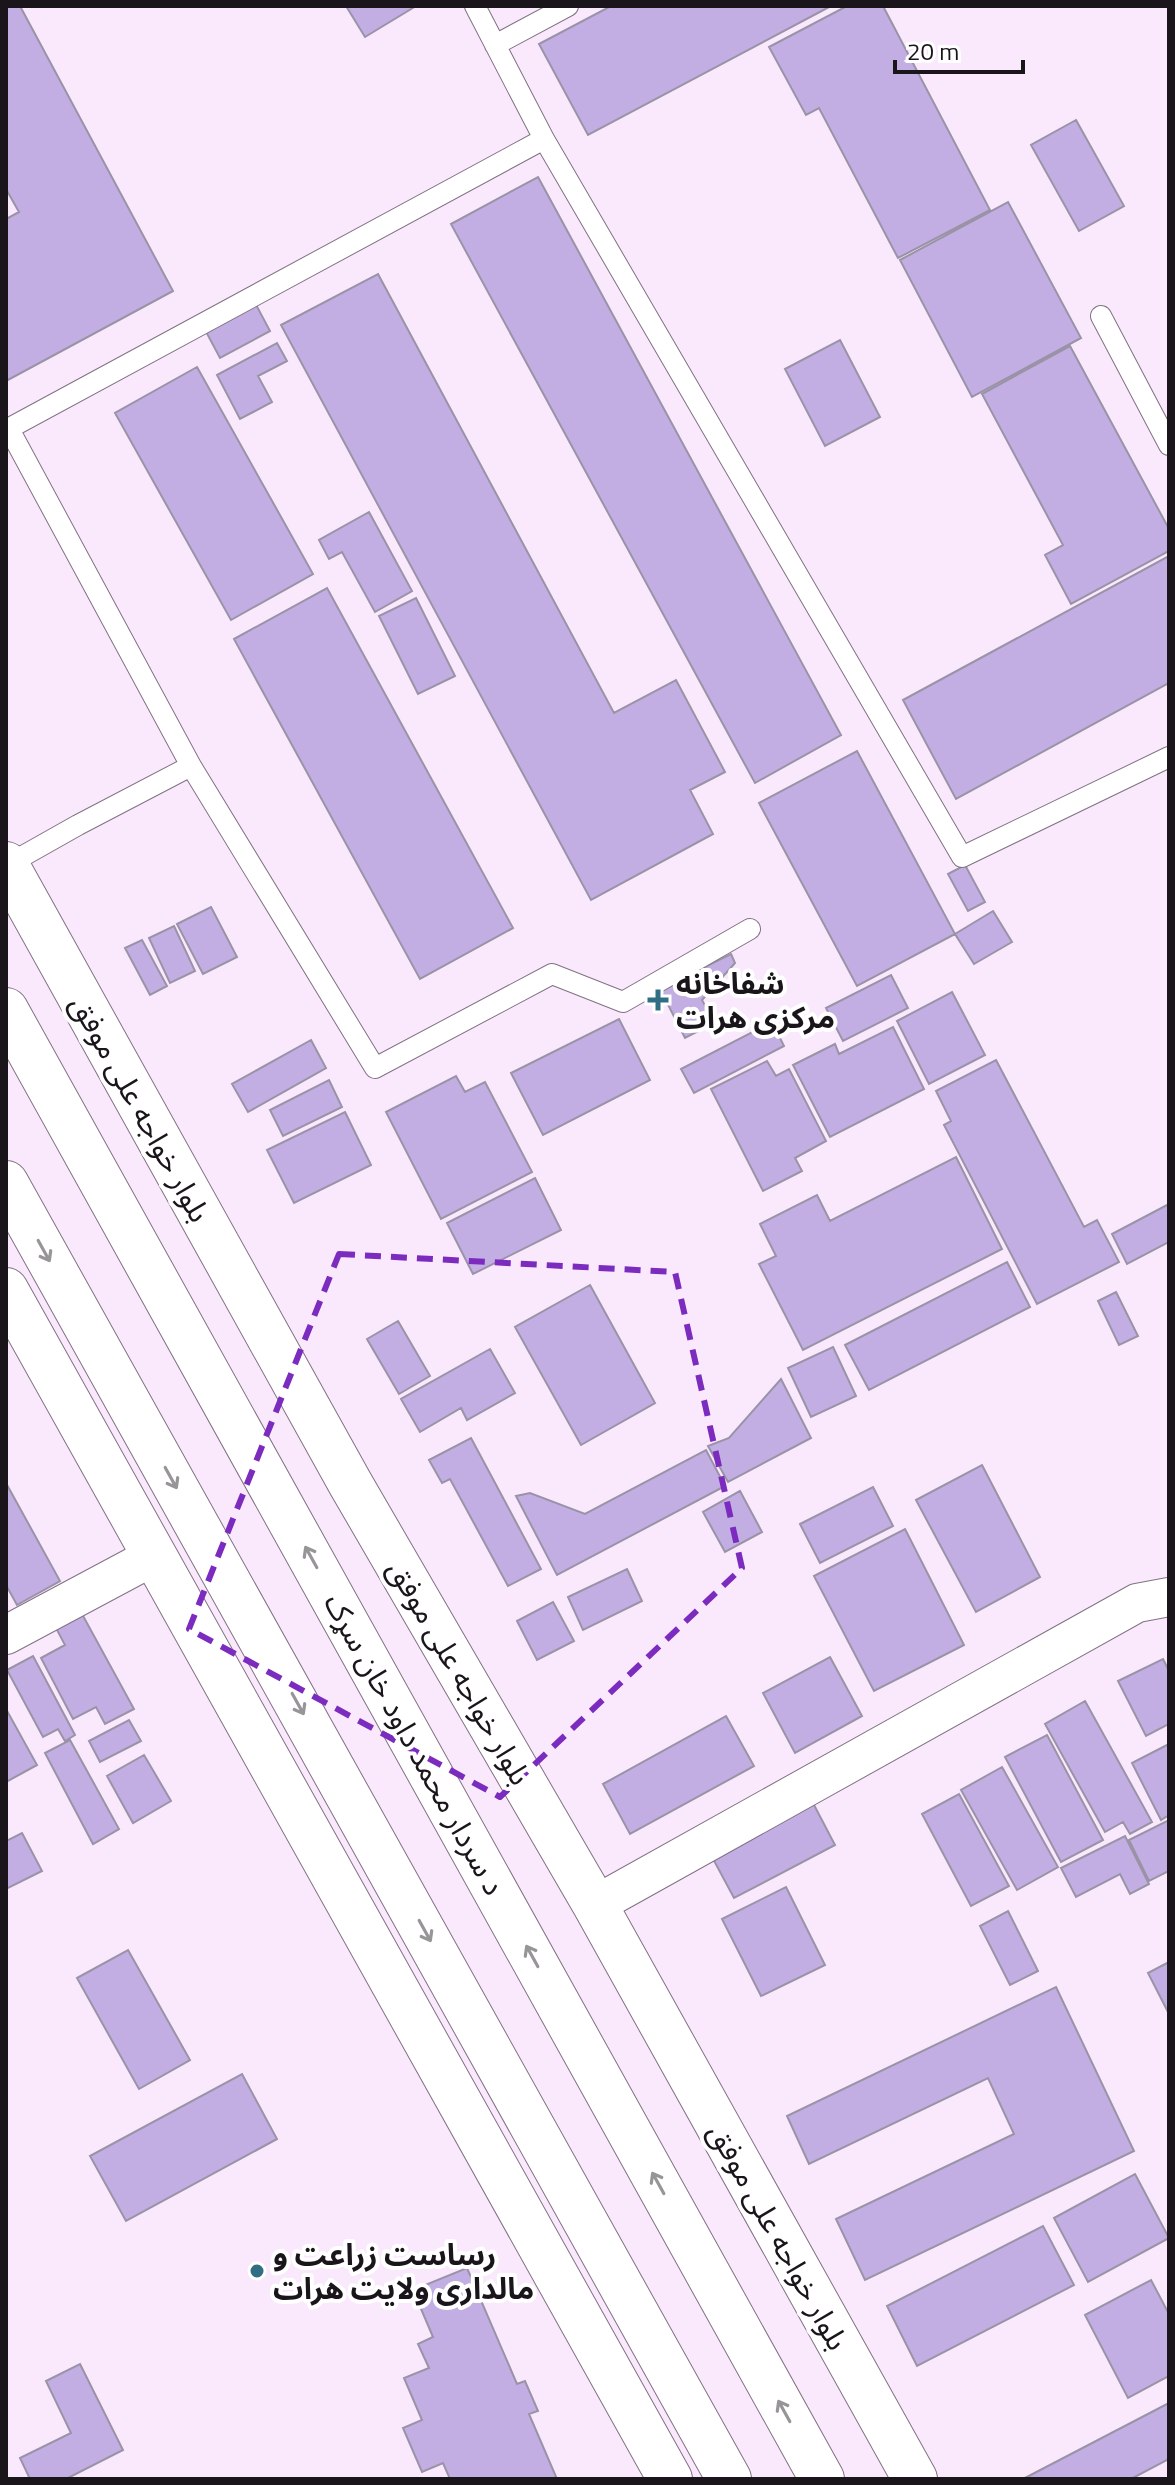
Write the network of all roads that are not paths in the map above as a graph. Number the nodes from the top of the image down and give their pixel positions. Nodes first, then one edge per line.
1 (475, 6) edge
2 (568, 6) edge
3 (495, 45) junction
4 (544, 139) junction
5 (1101, 316) dead end
6 (7, 430) edge
7 (1169, 445) edge
8 (1169, 757) edge
9 (191, 766) junction
10 (6, 865) edge
11 (750, 929) dead end
12 (6, 1010) edge
13 (6, 1183) edge
14 (6, 1290) edge
15 (154, 1556) junction
16 (1169, 1597) edge
17 (6, 1635) edge
18 (595, 1905) junction
19 (670, 2479) edge
20 (729, 2479) edge
21 (822, 2479) edge
22 (915, 2479) edge

1 - 3 lane
2 - 3 lane
3 - 4 lane
4 - 6 lane
4 - 8 lane
5 - 7 lane
6 - 9 lane
9 - 10 lane
9 - 11 lane
10 - 18 main road, بلوار خواجه علی موفق
21 -> 12 main road, د سردار محمد داود خان سړک
13 -> 20 main road
14 - 15 main road
15 - 17 street
15 - 19 main road
16 - 18 street
18 - 22 main road, بلوار خواجه علی موفق

